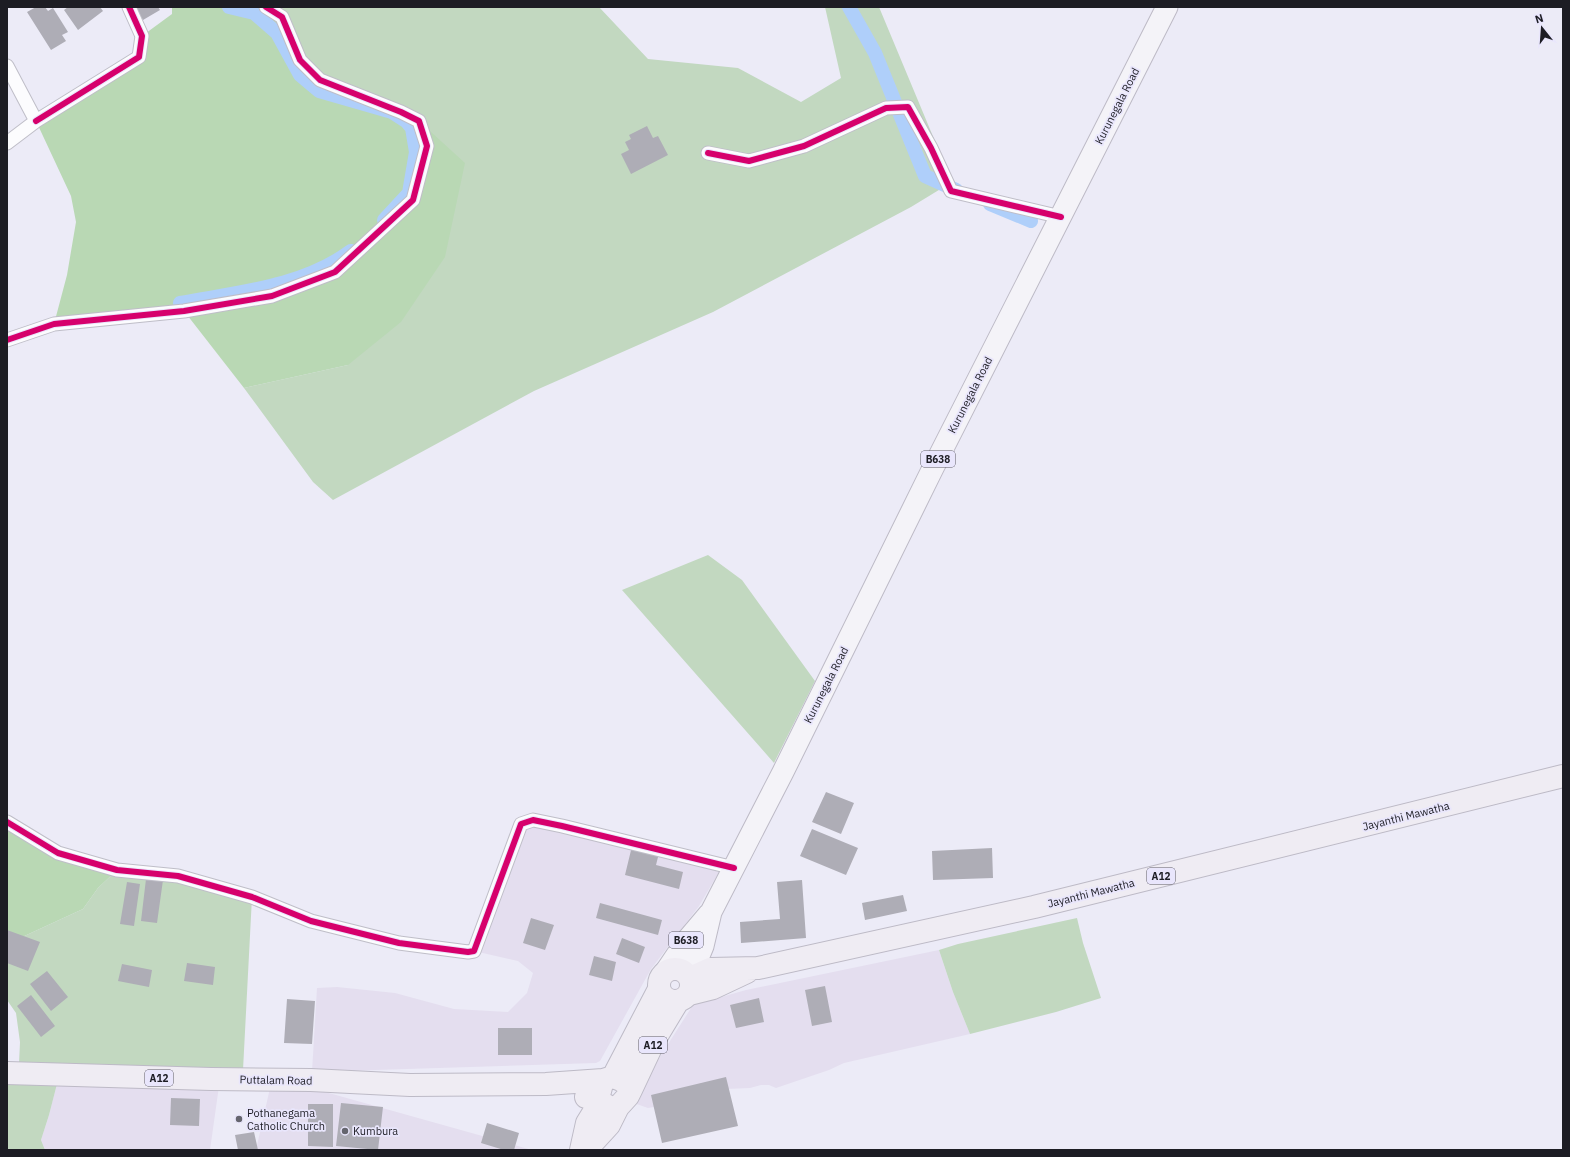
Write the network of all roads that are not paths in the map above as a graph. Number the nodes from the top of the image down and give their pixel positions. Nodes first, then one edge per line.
1 (129, 7) edge
2 (266, 7) edge
3 (1167, 7) edge
4 (7, 66) edge
5 (36, 122) junction
6 (7, 143) edge
7 (708, 153) dead end
8 (1061, 216) junction
9 (7, 340) edge
10 (1563, 776) edge
11 (7, 822) edge
12 (734, 868) junction
13 (678, 984) junction
14 (7, 1073) edge
15 (608, 1079) junction
16 (546, 1084) junction
17 (631, 1090) junction
18 (609, 1104) junction
19 (581, 1150) edge
20 (586, 1150) edge

1 - 5 street
2 - 9 street
3 - 8 main road, Kurunegala Road / B638
4 - 5 street
5 - 6 street
7 - 8 street
8 - 12 main road, Kurunegala Road / B638
10 - 13 highway, Jayanthi Mawatha / A12
11 - 12 street
12 - 13 main road, Kurunegala Road / B638
13 - 15 highway, A12
13 - 17 highway, A12
14 - 16 highway, Puttalam Road / A12
15 - 16 highway, Puttalam Road / A12
15 - 17 highway
15 - 18 highway
16 - 18 highway, Puttalam Road / A12
17 - 18 highway
18 - 19 highway
18 - 20 highway

